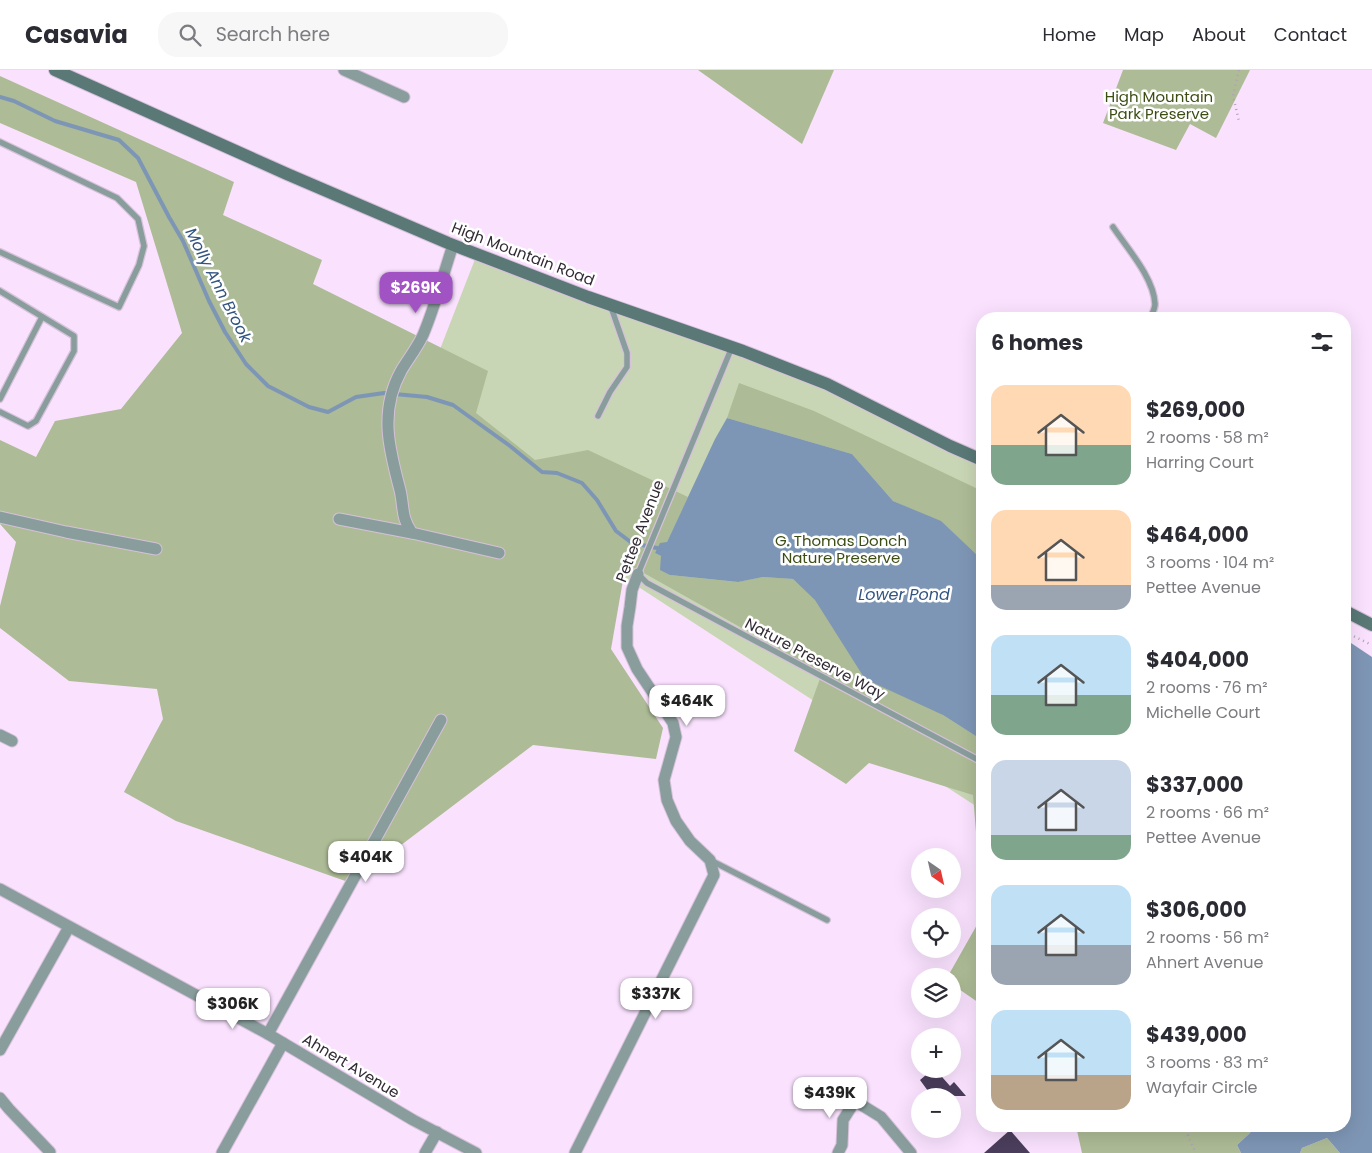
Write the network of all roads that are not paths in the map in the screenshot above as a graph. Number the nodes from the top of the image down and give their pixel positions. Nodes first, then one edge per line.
1 (55, 70) edge
2 (344, 70) edge
3 (404, 97) dead end
4 (0, 142) edge
5 (1113, 227) dead end
6 (453, 245) junction
7 (2, 254) edge
8 (0, 291) edge
9 (610, 304) junction
10 (1153, 312) edge
11 (42, 317) junction
12 (732, 347) junction
13 (0, 399) edge
14 (0, 412) edge
15 (598, 416) dead end
16 (976, 457) edge
17 (0, 517) edge
18 (339, 518) dead end
19 (412, 533) junction
20 (156, 549) dead end
21 (499, 552) dead end
22 (638, 574) junction
23 (1351, 614) edge
24 (1372, 625) edge
25 (440, 720) dead end
26 (0, 735) edge
27 (12, 741) dead end
28 (976, 759) edge
29 (710, 860) junction
30 (0, 889) edge
31 (827, 920) dead end
32 (69, 927) junction
33 (268, 1034) junction
34 (283, 1043) junction
35 (0, 1050) edge
36 (0, 1098) edge
37 (437, 1132) junction
38 (50, 1152) dead end
39 (222, 1153) edge
40 (425, 1153) edge
41 (476, 1153) edge
42 (575, 1153) edge
43 (838, 1153) edge
44 (911, 1153) edge

1 - 6 main road, High Mountain Road
2 - 3 street
4 - 7 lane
5 - 10 lane
6 - 9 main road, High Mountain Road
6 - 19 street
8 - 11 lane
9 - 12 main road, High Mountain Road
9 - 15 lane
11 - 13 lane
11 - 14 lane
12 - 16 main road, High Mountain Road
12 - 22 lane, Pettee Avenue
17 - 20 street
18 - 19 street
19 - 21 street
22 - 28 lane, Nature Preserve Way
22 - 29 street, Pettee Avenue
23 - 24 main road
25 - 33 street
26 - 27 street
29 - 31 lane
29 - 42 street
30 - 32 street, Ahnert Avenue
32 - 33 street, Ahnert Avenue
32 - 35 street
33 - 34 street, Ahnert Avenue
34 - 37 street, Ahnert Avenue
34 - 39 street
36 - 38 street
37 - 40 street
37 - 41 street, Ahnert Avenue
43 - 44 street

